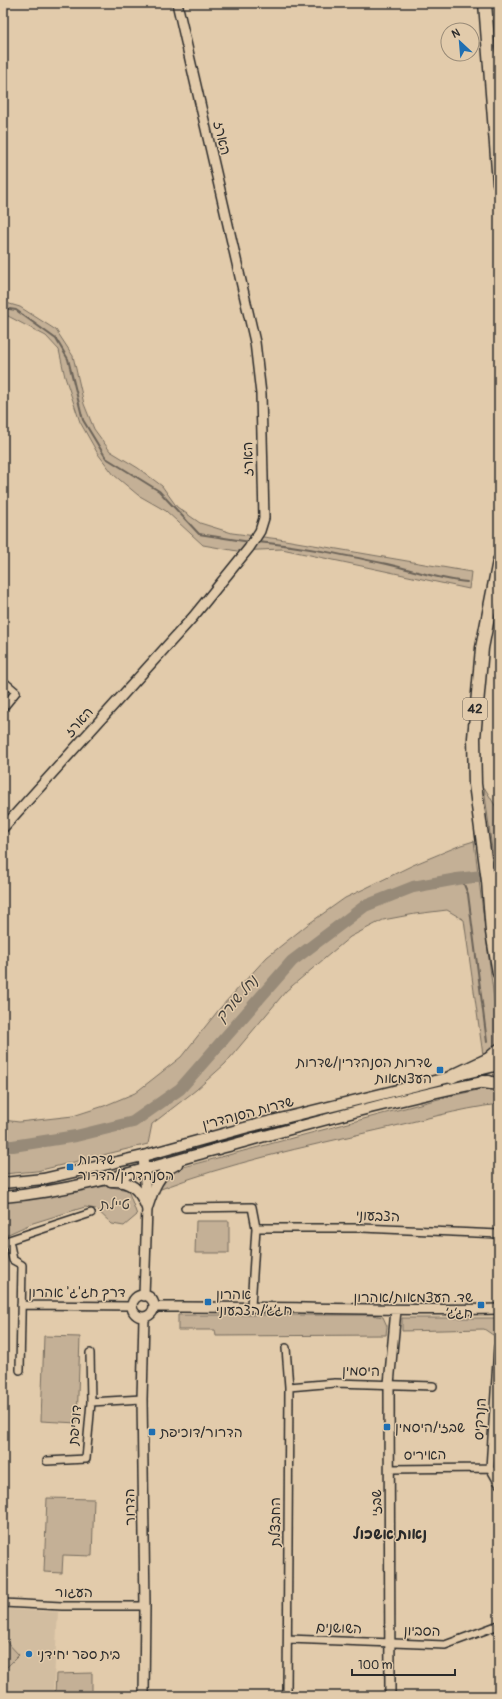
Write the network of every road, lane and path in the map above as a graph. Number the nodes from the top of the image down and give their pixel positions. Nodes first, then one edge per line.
1 (177, 3) edge
2 (485, 3) edge
3 (499, 183) edge
4 (499, 560) edge
5 (3, 681) edge
6 (3, 708) edge
7 (3, 828) edge
8 (488, 881) junction
9 (499, 919) edge
10 (499, 974) edge
11 (499, 1050) edge
12 (499, 1065) edge
13 (451, 1077) junction
14 (499, 1079) edge
15 (483, 1082) junction
16 (499, 1084) edge
17 (196, 1155) junction
18 (143, 1156) junction
19 (144, 1169) junction
20 (90, 1182) junction
21 (3, 1183) edge
22 (3, 1198) edge
23 (147, 1208) junction
24 (185, 1208) dead end
25 (90, 1213) dead end
26 (256, 1228) junction
27 (499, 1234) edge
28 (144, 1296) junction
29 (21, 1305) junction
30 (133, 1306) junction
31 (154, 1306) junction
32 (250, 1306) junction
33 (499, 1309) edge
34 (396, 1310) junction
35 (144, 1317) junction
36 (498, 1347) edge
37 (286, 1348) dead end
38 (90, 1353) dead end
39 (20, 1370) dead end
40 (389, 1384) junction
41 (433, 1386) dead end
42 (289, 1387) junction
43 (142, 1399) junction
44 (91, 1402) junction
45 (46, 1461) dead end
46 (490, 1468) junction
47 (390, 1469) junction
48 (499, 1484) edge
49 (3, 1603) edge
50 (145, 1606) junction
51 (499, 1625) edge
52 (288, 1639) junction
53 (390, 1643) junction
54 (144, 1696) edge
55 (287, 1696) edge
56 (390, 1696) edge

1 - 7 street, הארז
2 - 3 highway
4 - 8 highway, 42
5 - 6 street
8 - 9 highway, 42
8 - 10 highway, 42
11 - 13 highway
12 - 13 main road, שדרות הסנהדרין
13 - 18 main road, שדרות הסנהדרין
14 - 15 main road, שדרות הסנהדרין
15 - 16 highway
15 - 17 main road, שדרות הסנהדרין
17 - 19 main road, שדרות הסנהדרין
17 - 23 main road
18 - 19 street
18 - 21 main road, שדרות הסנהדרין
19 - 20 main road, שדרות הסנהדרין
19 - 23 street
20 - 22 main road, שדרות הסנהדרין
20 - 23 main road
23 - 28 street
24 - 26 street
25 - 29 street
26 - 27 street, הצבעוני
26 - 32 street
28 - 30 street
28 - 31 street
29 - 30 street, דרך חג'ג' אהרון
29 - 39 street
30 - 35 street
31 - 32 street
31 - 35 street
32 - 34 street
33 - 34 street
34 - 40 street, שבזי
35 - 43 street, הדרור
36 - 46 street, הנרקיס
37 - 42 street, החבצלת
38 - 44 street, דוכיפת
40 - 41 street, היסמין
40 - 42 street, היסמין
40 - 47 street, שבזי
42 - 52 street, החבצלת
43 - 44 street
43 - 50 street, הדרור
44 - 45 street, דוכיפת
46 - 47 street, האיריס
46 - 48 street
47 - 53 street, שבזי
49 - 50 street, העגור
50 - 54 street, הדרור
51 - 53 street, הסביון
52 - 53 street, השושנים
52 - 55 street, החבצלת
53 - 56 street, שבזי

